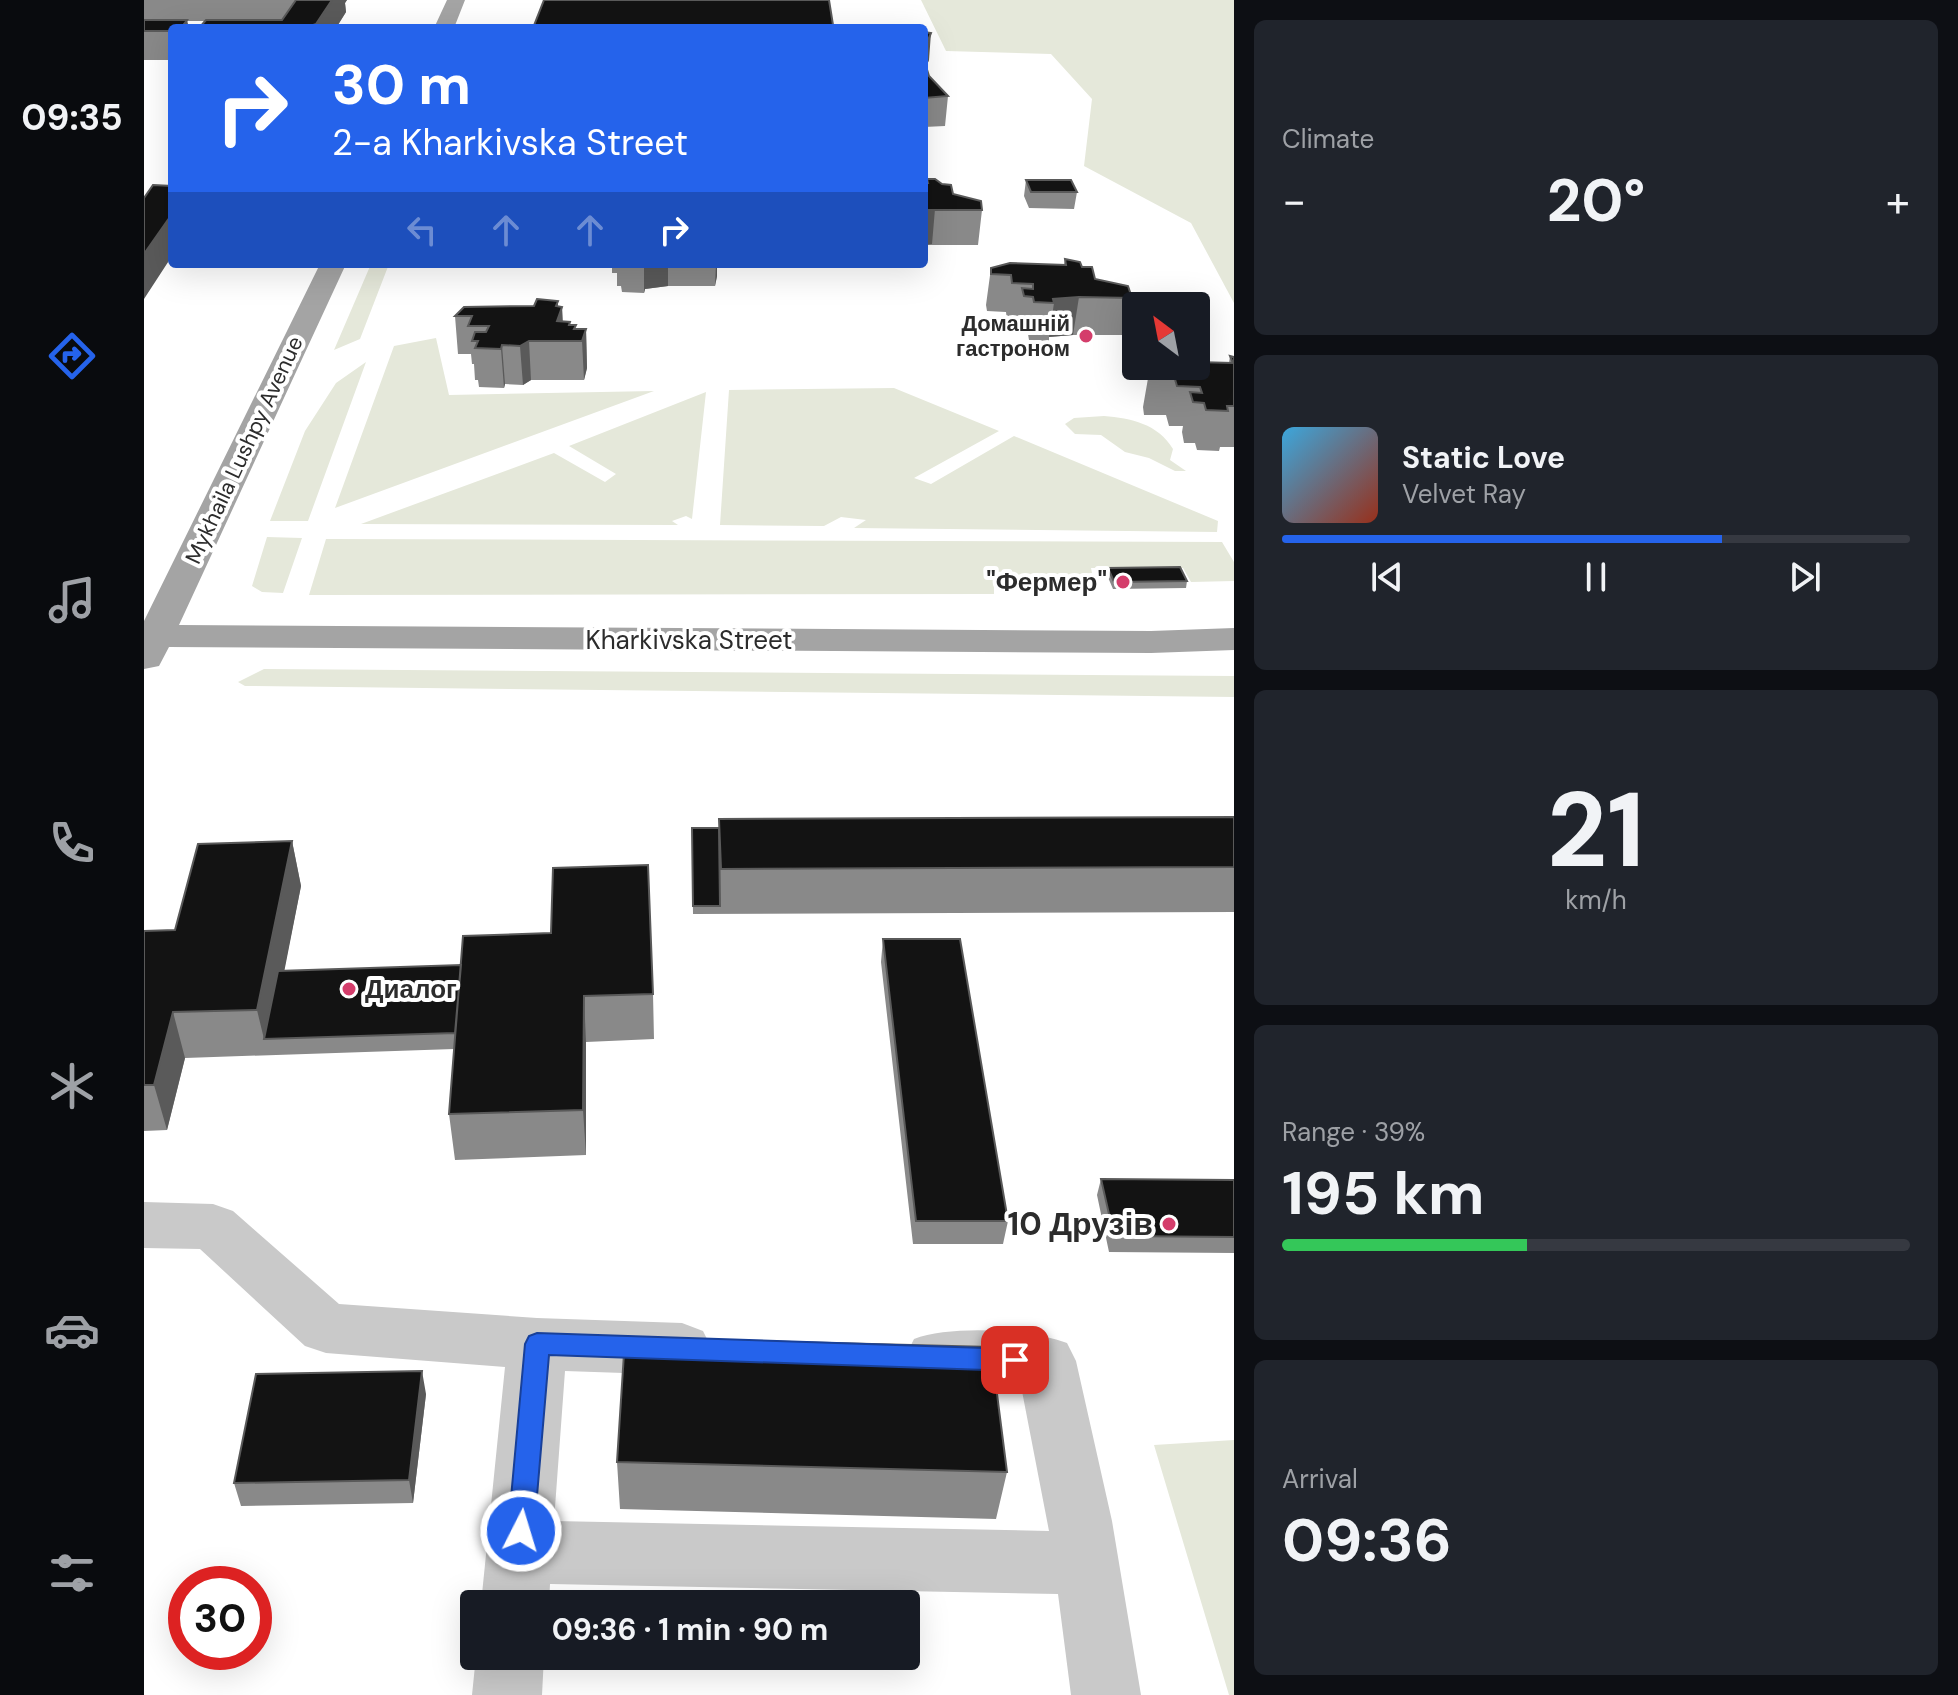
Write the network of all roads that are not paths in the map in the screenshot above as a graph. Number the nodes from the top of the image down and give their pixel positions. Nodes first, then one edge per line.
1 (456, 0) edge
2 (446, 24) edge
3 (331, 268) edge
4 (1234, 639) edge
5 (148, 644) edge
6 (144, 1225) edge
7 (537, 1344) junction
8 (731, 1350) edge
9 (888, 1356) edge
10 (1086, 1563) junction
11 (517, 1578) edge
12 (509, 1670) edge
13 (507, 1695) edge
14 (1106, 1695) edge

1 - 2 main road
3 - 5 main road, Mykhaila Lushpy Avenue
4 - 5 main road, Kharkivska Street
6 - 7 street
7 - 8 street
7 - 11 street
9 - 10 street
10 - 11 street
10 - 14 street
12 - 13 street

